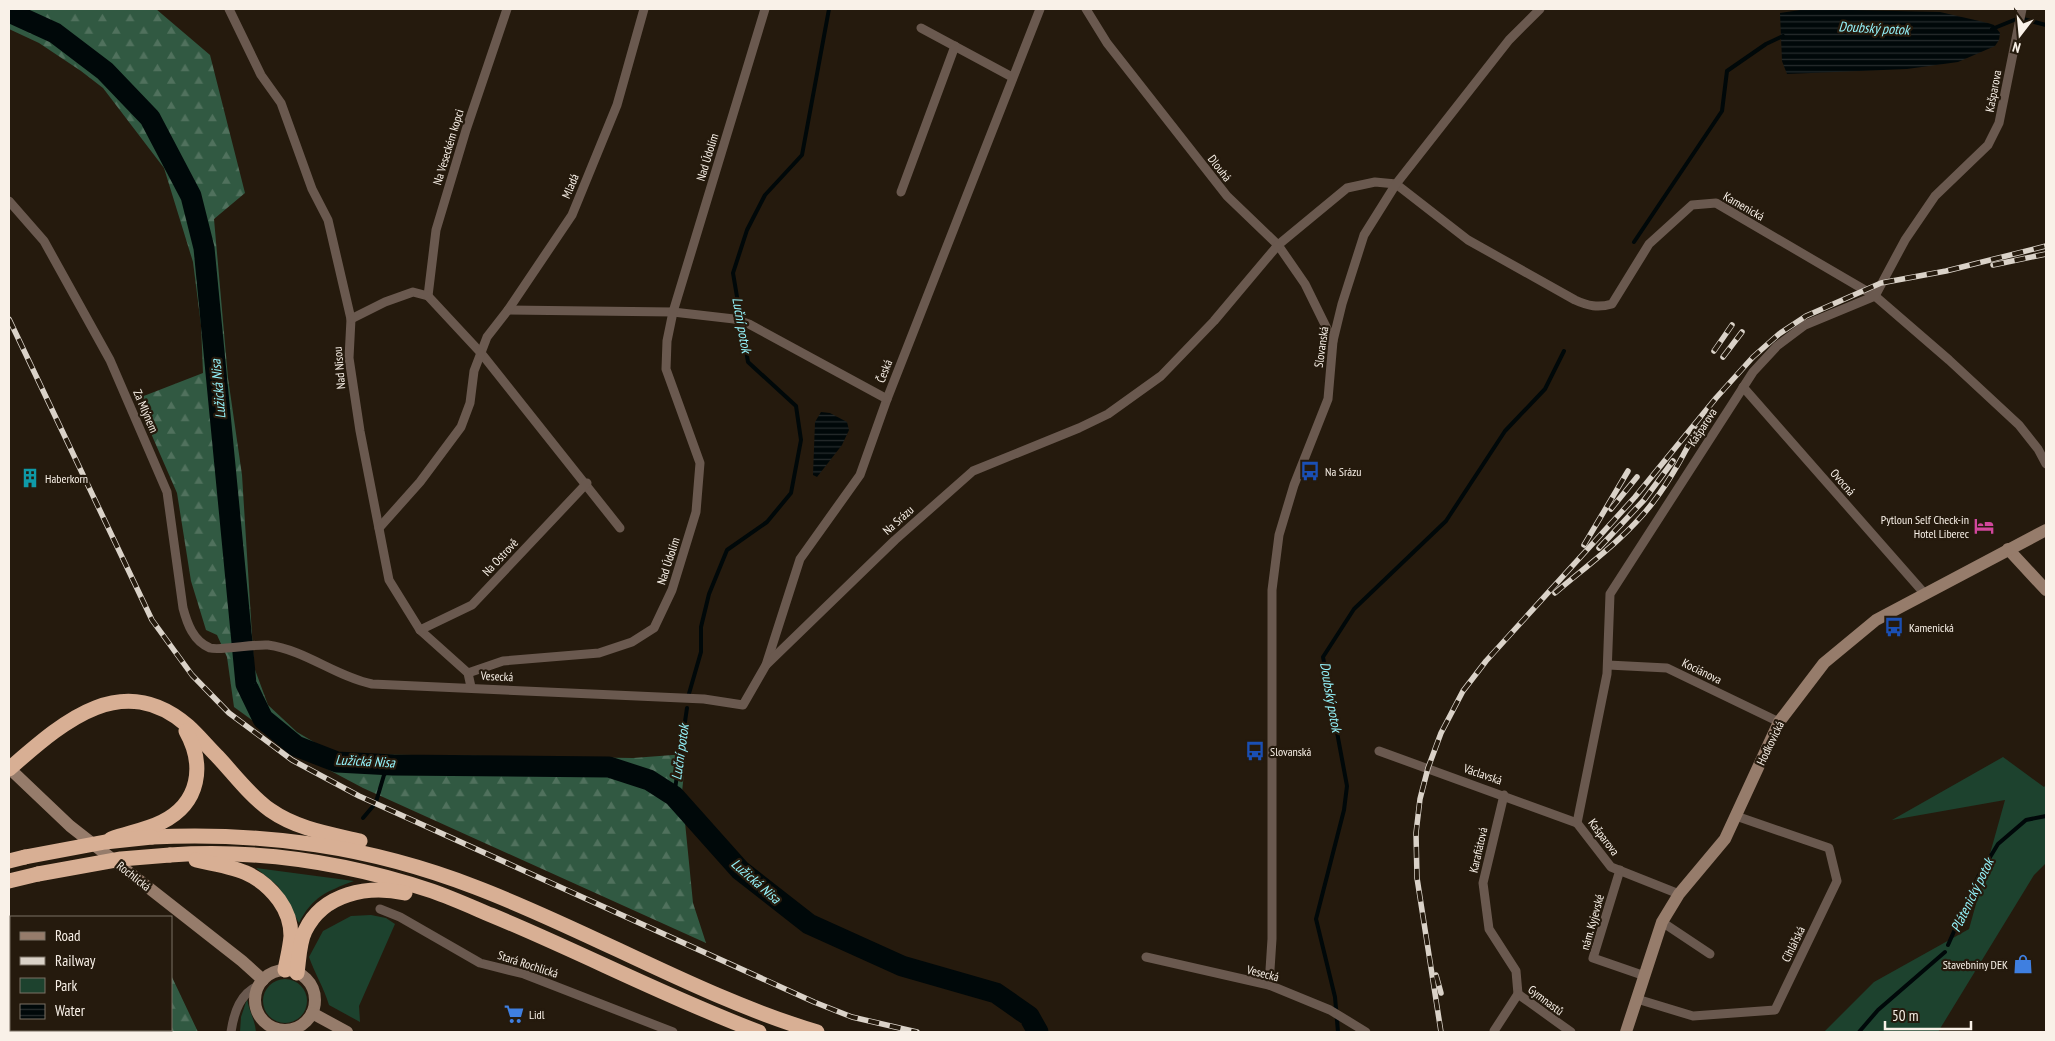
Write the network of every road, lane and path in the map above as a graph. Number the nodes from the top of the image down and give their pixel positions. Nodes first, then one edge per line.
1 (228, 9) edge
2 (507, 9) edge
3 (644, 9) edge
4 (765, 9) edge
5 (1040, 9) edge
6 (1086, 9) edge
7 (1540, 9) edge
8 (2022, 9) edge
9 (921, 28) dead end
10 (955, 46) junction
11 (1012, 77) junction
12 (1396, 184) junction
13 (901, 192) dead end
14 (9, 201) edge
15 (1278, 245) junction
16 (428, 296) junction
17 (1876, 296) junction
18 (508, 310) junction
19 (673, 312) junction
20 (351, 319) junction
21 (1332, 341) junction
22 (481, 353) junction
23 (1743, 387) junction
24 (886, 399) junction
25 (2046, 464) edge
26 (586, 483) junction
27 (379, 528) junction
28 (620, 528) dead end
29 (2046, 530) edge
30 (2008, 550) junction
31 (2046, 590) edge
32 (1924, 593) junction
33 (420, 630) junction
34 (215, 648) joint
35 (766, 665) junction
36 (1608, 665) junction
37 (468, 673) junction
38 (471, 687) junction
39 (180, 721) junction
40 (1779, 722) junction
41 (1379, 751) dead end
42 (9, 769) edge
43 (1504, 795) junction
44 (1736, 816) junction
45 (1577, 823) junction
46 (105, 842) junction
47 (170, 855) junction
48 (9, 861) edge
49 (1620, 870) junction
50 (456, 880) junction
51 (9, 881) edge
52 (1679, 894) junction
53 (380, 909) dead end
54 (1662, 922) junction
55 (545, 937) junction
56 (1710, 954) dead end
57 (1146, 957) dead end
58 (291, 972) junction
59 (1644, 976) junction
60 (262, 982) junction
61 (1269, 985) junction
62 (1518, 994) junction
63 (1637, 999) junction
64 (312, 1013) junction
65 (265, 1028) edge
66 (658, 1030) edge
67 (1494, 1030) dead end
68 (279, 1031) edge
69 (232, 1032) edge
70 (347, 1032) edge
71 (672, 1032) edge
72 (759, 1032) edge
73 (816, 1032) edge
74 (1366, 1032) edge
75 (1571, 1032) edge
76 (1626, 1032) edge

1 - 20 street, Nad Nisou
2 - 16 street, Na Veseckém kopci
3 - 18 street, Mladá
4 - 19 street, Nad Údolím
5 - 11 street, Česká
6 - 15 street, Dlouhá
7 - 12 street, Slovanská
8 - 17 street, Kašparova
9 - 10 street
10 - 11 street
10 - 13 street
11 - 24 street, Česká
12 - 15 street, Na Srázu
12 - 17 street, Kamenická
12 - 21 street, Slovanská
14 - 34 street, Za Mlýnem
15 - 21 street, Dlouhá
15 - 35 street, Na Srázu
16 - 20 street
16 - 22 street
17 - 23 street, Kašparova
17 - 25 street, Kamenická
18 - 19 street
18 - 22 street, Mladá
19 - 24 street
19 - 37 street, Nad Údolím
20 - 27 street, Nad Nisou
21 - 61 street, Slovanská
22 - 26 street
22 - 27 street
23 - 32 street, Ovocná
23 - 36 street, Kašparova
24 - 35 street, Česká
26 - 28 street
26 - 33 street, Na Ostrově
27 - 33 street, Nad Nisou
29 - 30 street, Hodkovická
30 - 31 street
30 - 32 street, Hodkovická
32 - 40 street, Hodkovická
33 - 37 street, Nad Nisou
34 - 38 street, Vesecká
35 - 38 street, Vesecká
36 - 40 street, Kociánova
36 - 45 street, Kašparova
37 - 38 street
39 - 42 highway
39 - 46 highway, bridge
39 - 50 highway
40 - 44 street, Hodkovická
41 - 43 street, Václavská
42 - 60 street, Rochlická
43 - 45 street, Václavská
43 - 62 street, Karafiátová
44 - 52 street, Hodkovická
44 - 63 street, Cihlářská
45 - 49 street, Kašparova
46 - 48 highway, bridge
46 - 50 highway, bridge
47 - 51 highway, bridge
47 - 55 highway
47 - 58 highway
49 - 52 street, Kašparova
49 - 59 street, nám. Kyjevské
50 - 73 highway
52 - 54 street, Hodkovická
53 - 66 street, Stará Rochlická
54 - 56 street
54 - 59 street, Hodkovická
55 - 58 highway
55 - 72 highway
57 - 61 street, Vesecká
58 - 60 street
58 - 64 street
59 - 63 street, Hodkovická
60 - 65 street
60 - 69 street
61 - 74 street, Vesecká
62 - 67 street, Gymnastů
62 - 75 street, Gymnastů
63 - 76 street, Hodkovická
64 - 68 street
64 - 70 street
65 - 68 street
66 - 71 street, Stará Rochlická

